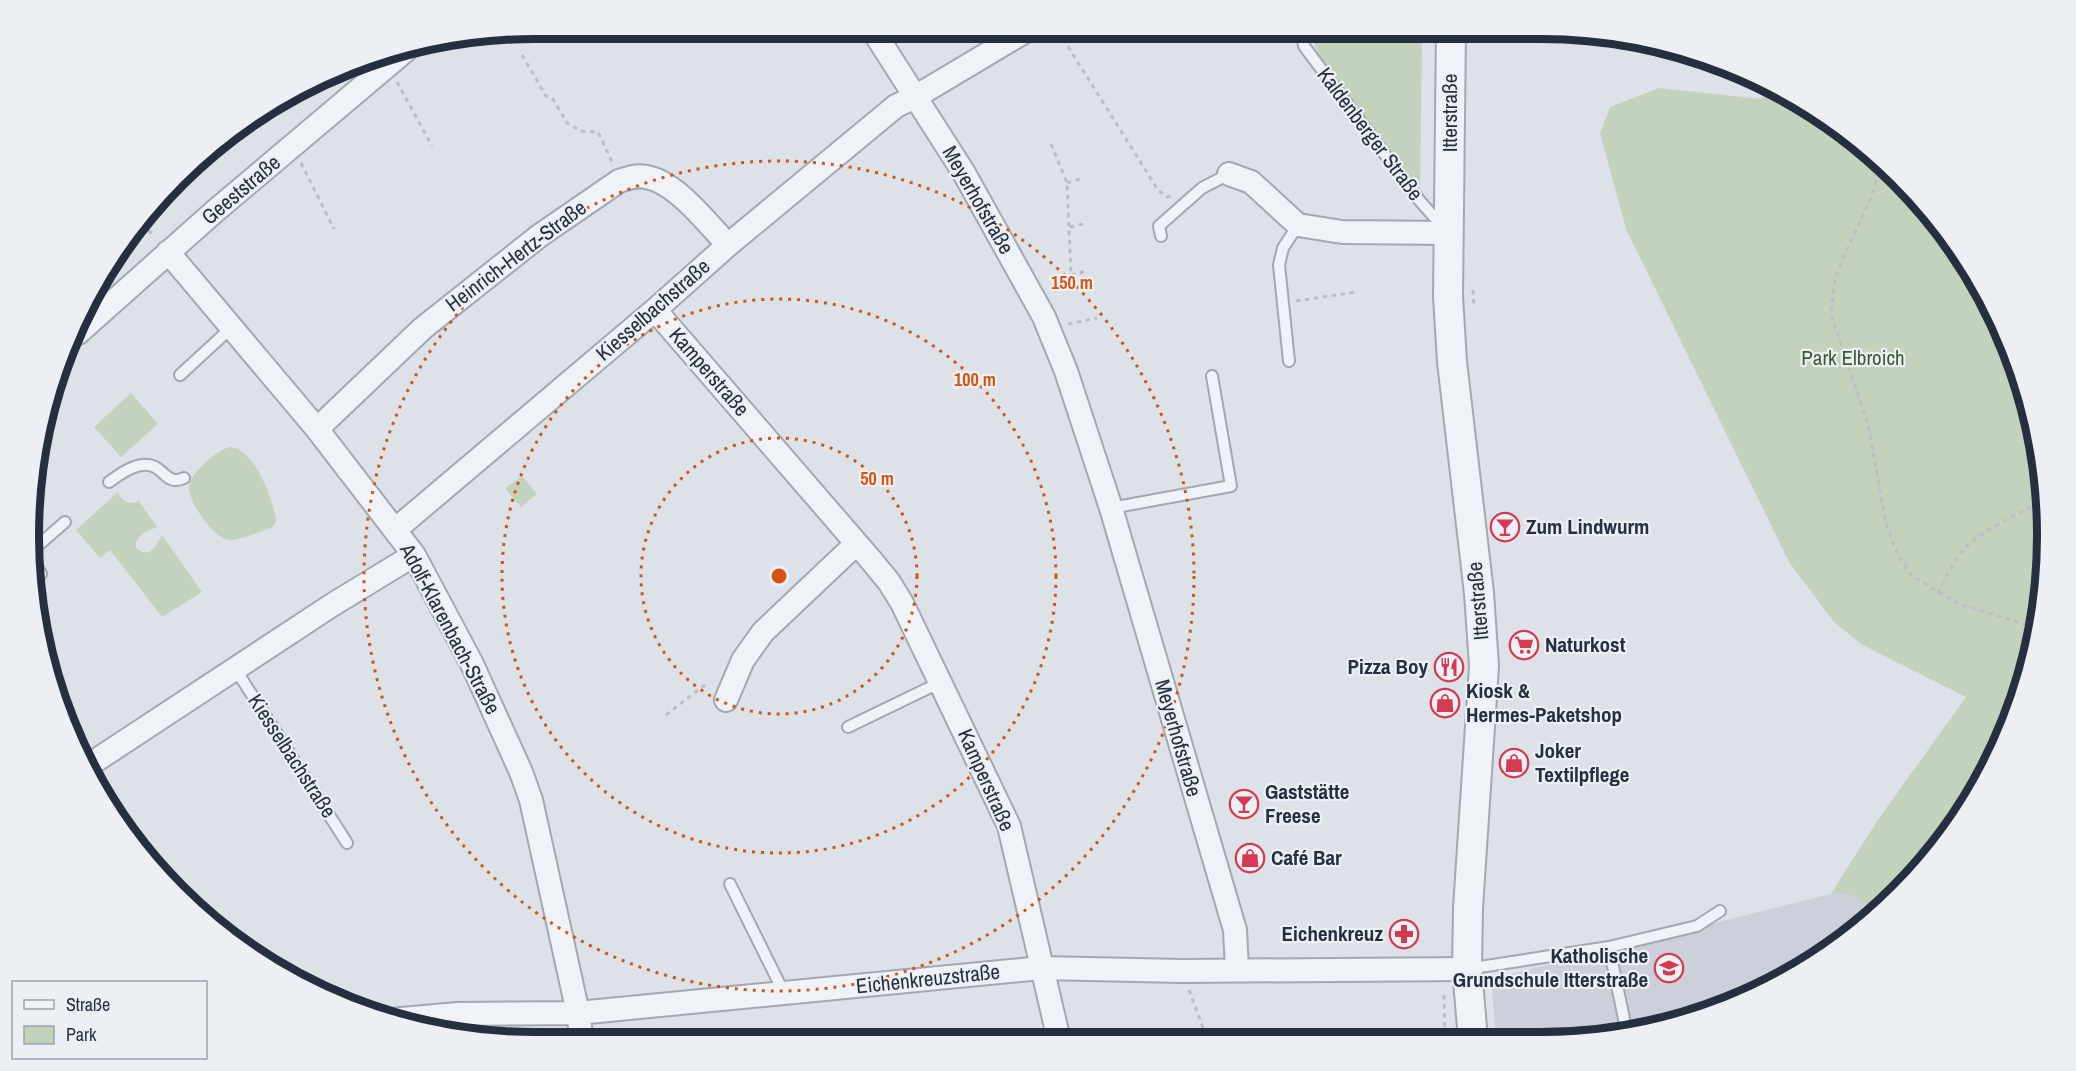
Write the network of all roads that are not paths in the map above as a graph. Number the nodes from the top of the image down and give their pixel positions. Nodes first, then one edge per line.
1 (878, 39) edge
2 (1012, 39) edge
3 (1303, 39) edge
4 (1451, 39) edge
5 (394, 60) edge
6 (915, 97) junction
7 (1230, 174) joint
8 (1298, 225) junction
9 (1449, 233) junction
10 (1161, 236) dead end
11 (728, 245) junction
12 (168, 252) junction
13 (655, 310) junction
14 (85, 326) edge
15 (232, 327) junction
16 (1289, 361) dead end
17 (180, 375) dead end
18 (1212, 376) dead end
19 (317, 429) junction
20 (184, 478) dead end
21 (109, 482) dead end
22 (1111, 508) junction
23 (65, 522) dead end
24 (396, 529) junction
25 (39, 544) edge
26 (856, 544) junction
27 (414, 555) junction
28 (236, 670) junction
29 (940, 682) junction
30 (729, 691) road end
31 (848, 727) dead end
32 (93, 761) edge
33 (347, 843) dead end
34 (730, 884) dead end
35 (1720, 911) dead end
36 (1609, 947) junction
37 (1041, 968) junction
38 (1237, 969) junction
39 (1467, 969) junction
40 (784, 993) junction
41 (578, 1013) junction
42 (418, 1018) edge
43 (1625, 1024) edge
44 (581, 1032) edge
45 (1057, 1032) edge
46 (1472, 1032) edge

1 - 6 street, Meyerhofstraße
2 - 6 street
3 - 9 lane, Kaldenberger Straße
4 - 9 street, Itterstraße
5 - 12 street, Geeststraße
6 - 11 street, Kiesselbachstraße
6 - 22 street, Meyerhofstraße
7 - 8 street
7 - 10 lane
8 - 9 street
8 - 16 lane
9 - 39 street, Itterstraße
11 - 13 street, Kiesselbachstraße
11 - 19 street, Heinrich-Hertz-Straße
12 - 14 street, Geeststraße
12 - 15 street, Adolf-Klarenbach-Straße
13 - 24 street, Kiesselbachstraße
13 - 26 street, Kamperstraße
15 - 17 lane
15 - 19 street, Adolf-Klarenbach-Straße
18 - 22 lane
19 - 24 street, Adolf-Klarenbach-Straße
20 - 21 lane
22 - 38 street, Meyerhofstraße
23 - 25 lane
24 - 27 street, Adolf-Klarenbach-Straße
26 - 29 street, Kamperstraße
26 - 30 street
27 - 28 street, Kiesselbachstraße
27 - 41 street, Adolf-Klarenbach-Straße
28 - 32 street, Kiesselbachstraße
28 - 33 lane, Kiesselbachstraße
29 - 31 lane
29 - 37 street, Kamperstraße
34 - 40 lane
35 - 36 lane
36 - 39 lane
36 - 43 lane
37 - 38 street, Eichenkreuzstraße
37 - 40 street, Eichenkreuzstraße
37 - 45 street, Kamperstraße
38 - 39 street, Eichenkreuzstraße
39 - 46 street, Itterstraße
40 - 41 street, Eichenkreuzstraße
41 - 42 street, Eichenkreuzstraße
41 - 44 street, Adolf-Klarenbach-Straße

